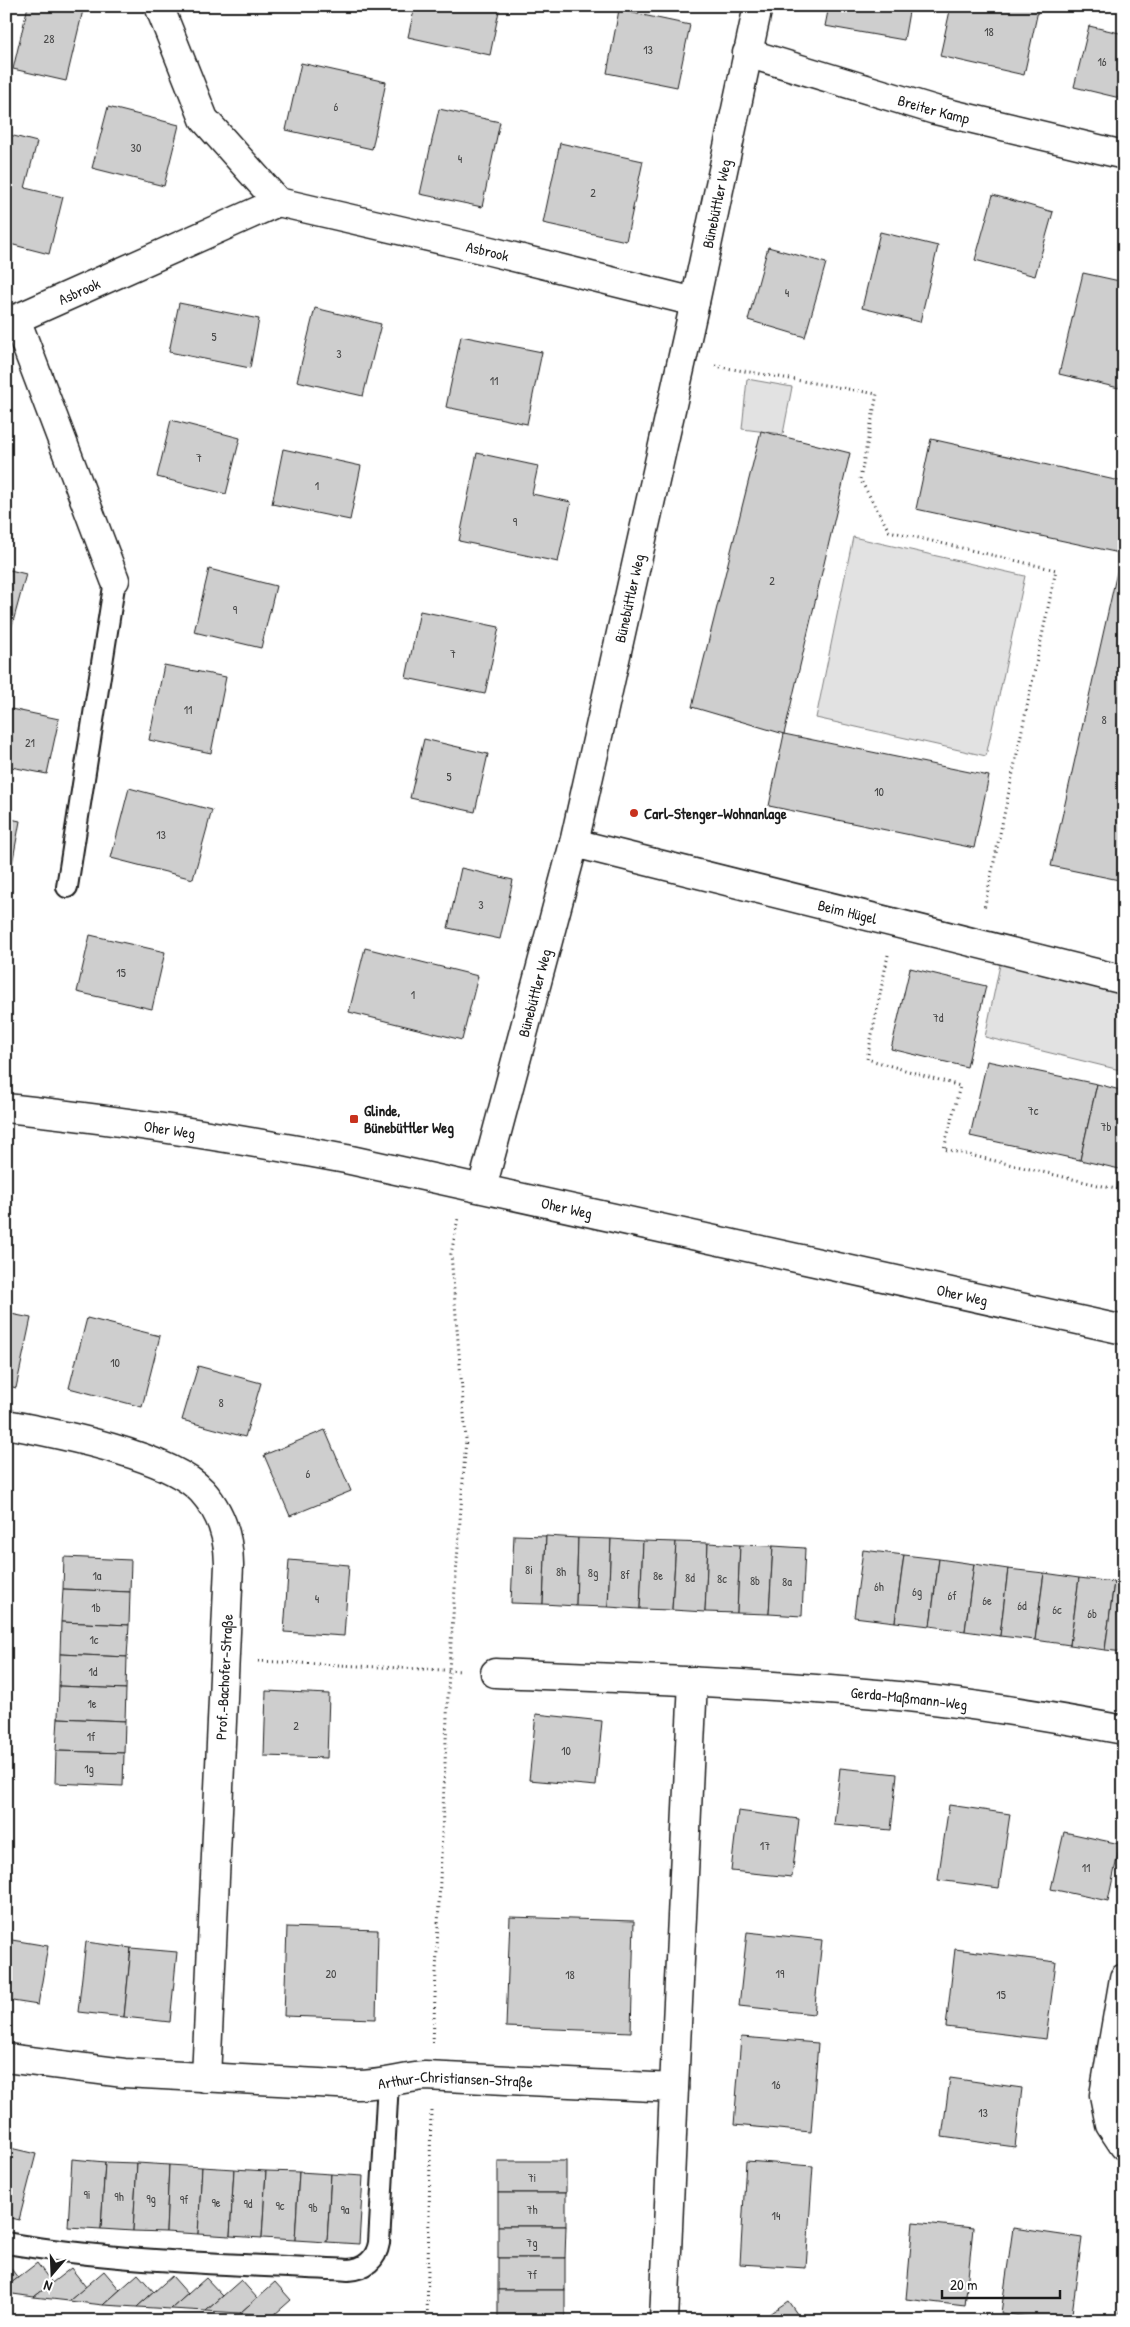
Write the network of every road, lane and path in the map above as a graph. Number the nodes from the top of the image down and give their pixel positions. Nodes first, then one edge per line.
1 (159, 6) edge
2 (758, 6) edge
3 (747, 53) junction
4 (1124, 155) edge
5 (278, 202) junction
6 (695, 302) junction
7 (11, 318) edge
8 (682, 360) junction
9 (115, 580) joint
10 (574, 843) junction
11 (67, 887) dead end
12 (895, 923) junction
13 (977, 944) junction
14 (1124, 980) edge
15 (6, 1108) edge
16 (474, 1186) junction
17 (1124, 1191) edge
18 (1124, 1330) edge
19 (6, 1424) edge
20 (225, 1659) junction
21 (449, 1670) junction
22 (495, 1673) joint
23 (693, 1681) junction
24 (1124, 1730) edge
25 (1124, 1978) edge
26 (6, 2058) edge
27 (432, 2076) junction
28 (206, 2078) junction
29 (388, 2082) junction
30 (674, 2088) junction
31 (1124, 2146) edge
32 (6, 2243) edge
33 (427, 2321) edge
34 (664, 2321) edge

1 - 5 street
2 - 3 street, Bünebüttler Weg
3 - 4 street, Breiter Kamp
3 - 6 street, Bünebüttler Weg
5 - 6 street, Asbrook
5 - 7 street, Asbrook
6 - 8 street, Bünebüttler Weg
7 - 9 street, Asbrook
8 - 10 street, Bünebüttler Weg
8 - 13 path
9 - 11 lane
10 - 12 street, Beim Hügel
10 - 16 street, Bünebüttler Weg
12 - 13 street, Beim Hügel
12 - 17 path
13 - 14 street, Beim Hügel
15 - 16 street, Oher Weg
16 - 18 street, Oher Weg
16 - 21 path
19 - 20 street, Prof.-Bachofer-Straße
20 - 21 path
20 - 28 street, Prof.-Bachofer-Straße
21 - 22 path
21 - 27 path
22 - 23 street, Gerda-Maßmann-Weg
23 - 24 street, Gerda-Maßmann-Weg
23 - 30 street
25 - 31 street
26 - 28 street, Arthur-Christiansen-Straße
27 - 29 street, Arthur-Christiansen-Straße
27 - 30 street, Arthur-Christiansen-Straße
27 - 33 path
28 - 29 street, Arthur-Christiansen-Straße
29 - 32 lane
30 - 34 street

